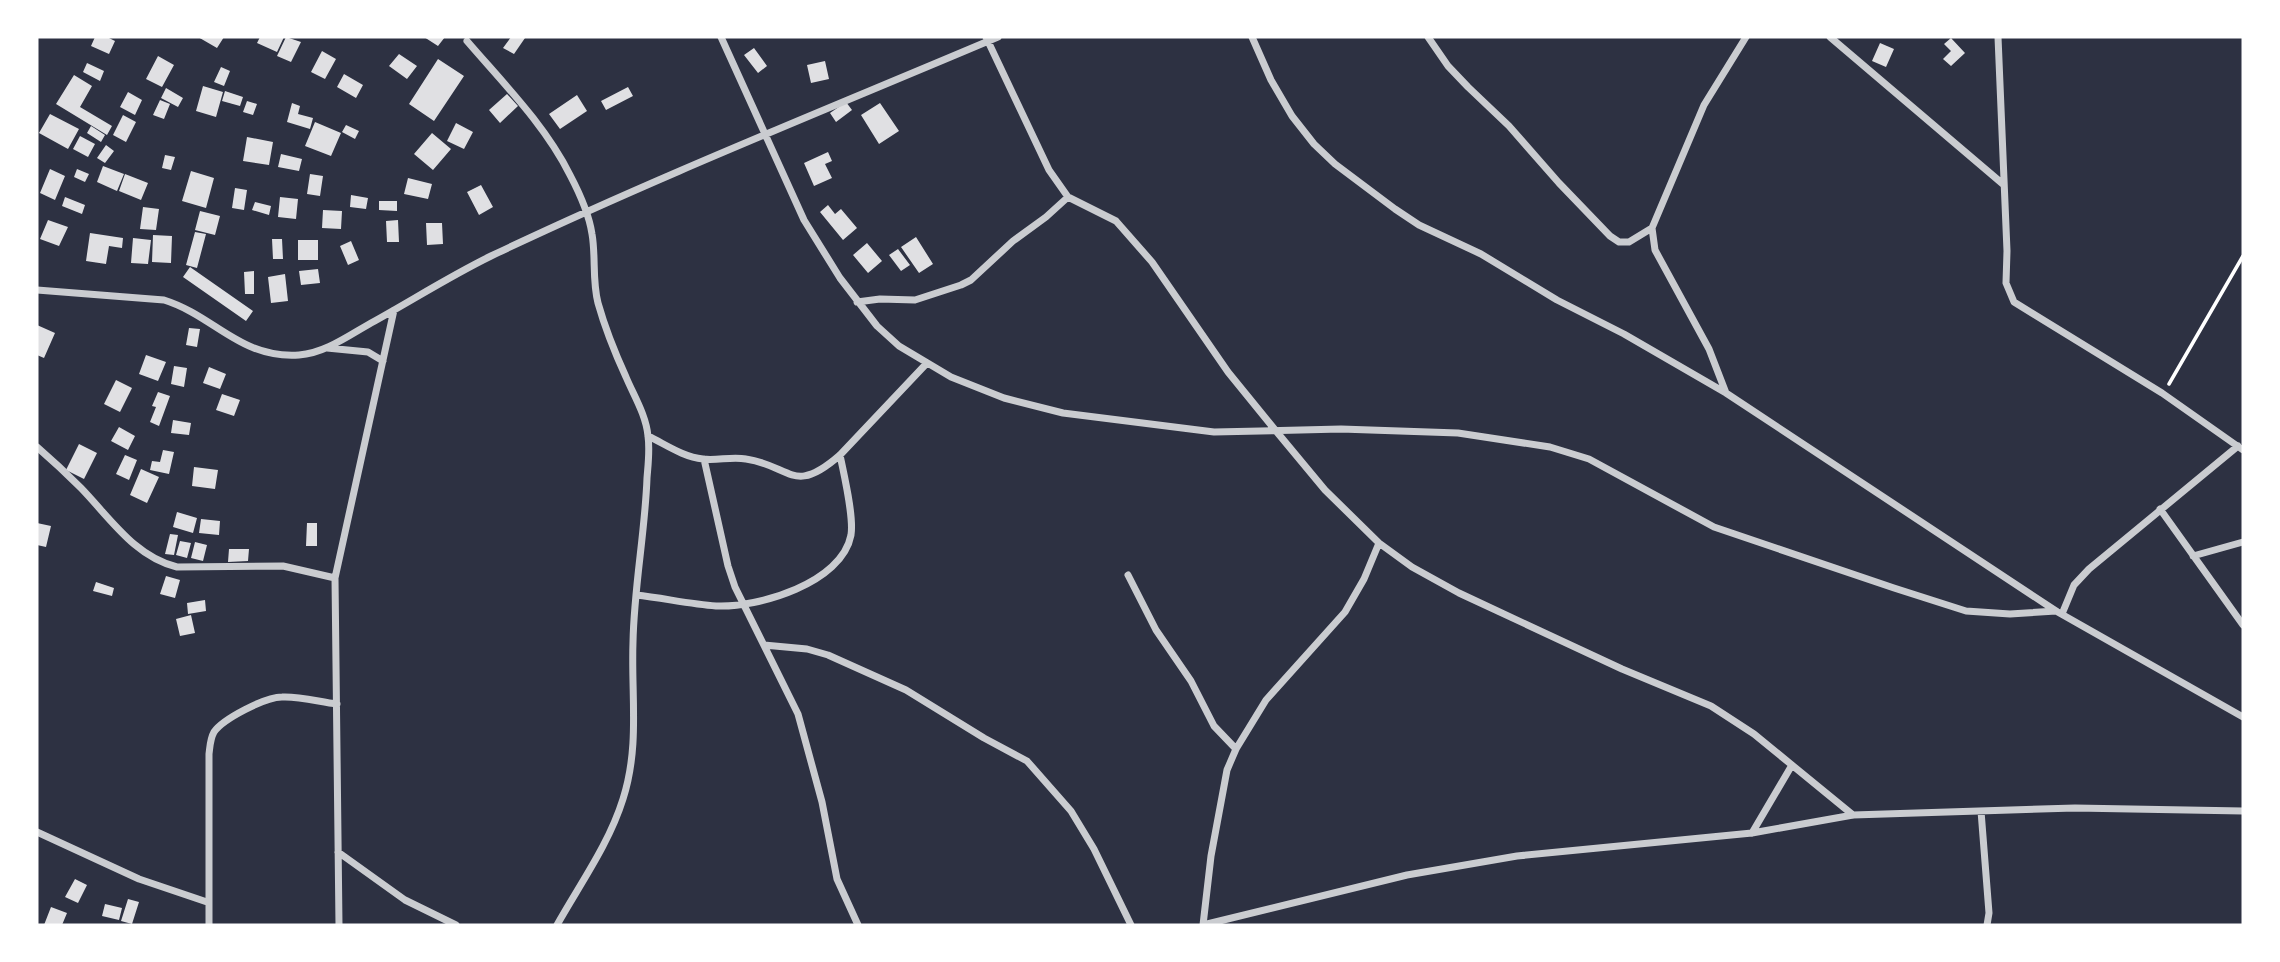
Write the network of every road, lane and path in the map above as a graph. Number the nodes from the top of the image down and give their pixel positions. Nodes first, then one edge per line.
1 (721, 37) edge
2 (998, 37) edge
3 (1252, 37) edge
4 (1428, 37) edge
5 (1746, 37) edge
6 (1830, 37) edge
7 (1998, 37) edge
8 (987, 39) edge
9 (467, 41) dead end
10 (765, 134) junction
11 (2004, 185) junction
12 (1068, 197) junction
13 (587, 212) junction
14 (1652, 228) junction
15 (2243, 256) edge
16 (37, 290) edge
17 (857, 302) junction
18 (394, 310) junction
19 (327, 348) junction
20 (383, 361) junction
21 (927, 363) junction
22 (1726, 393) junction
23 (2162, 393) junction
24 (1276, 431) junction
25 (648, 436) junction
26 (37, 447) edge
27 (2241, 448) edge
28 (840, 455) junction
29 (704, 459) junction
30 (2160, 509) junction
31 (2243, 542) edge
32 (1379, 543) junction
33 (2193, 556) junction
34 (1128, 575) dead end
35 (335, 578) junction
36 (636, 595) junction
37 (745, 603) junction
38 (2059, 613) junction
39 (2243, 625) edge
40 (764, 645) junction
41 (337, 704) junction
42 (2243, 716) edge
43 (1236, 749) junction
44 (1793, 765) junction
45 (1981, 811) junction
46 (2243, 811) edge
47 (1853, 815) junction
48 (37, 832) edge
49 (1752, 833) junction
50 (338, 852) junction
51 (207, 902) junction
52 (561, 924) edge
53 (209, 925) edge
54 (340, 925) edge
55 (456, 925) edge
56 (858, 925) edge
57 (1131, 925) edge
58 (1203, 925) edge
59 (1987, 925) edge

1 - 10 street
2 - 8 street
3 - 22 street
4 - 14 street
5 - 14 street
6 - 11 street
7 - 11 street
8 - 10 street
8 - 12 street
9 - 13 street
10 - 13 street
10 - 17 street
11 - 23 street
12 - 17 street
12 - 24 street
13 - 18 street
13 - 25 street
14 - 22 street
15 - 23 path
16 - 19 street
17 - 21 street
18 - 19 street
18 - 20 street
19 - 20 street
20 - 35 street
21 - 24 street
21 - 28 street
22 - 38 street
23 - 27 street
24 - 32 street
24 - 38 street
25 - 29 street
25 - 36 street
26 - 35 street
27 - 30 street
28 - 29 street
28 - 37 street
29 - 37 street
30 - 33 street
30 - 38 street
31 - 33 street
32 - 43 street
32 - 44 street
33 - 39 street
34 - 43 street
35 - 41 street
36 - 37 street
36 - 52 street
37 - 40 street
38 - 42 street
40 - 56 street
40 - 57 street
41 - 50 street
41 - 51 street
43 - 58 street
44 - 47 street
44 - 49 street
45 - 46 street
45 - 47 street
45 - 59 street
47 - 49 street
48 - 51 street
49 - 58 street
50 - 54 street
50 - 55 street
51 - 53 street

